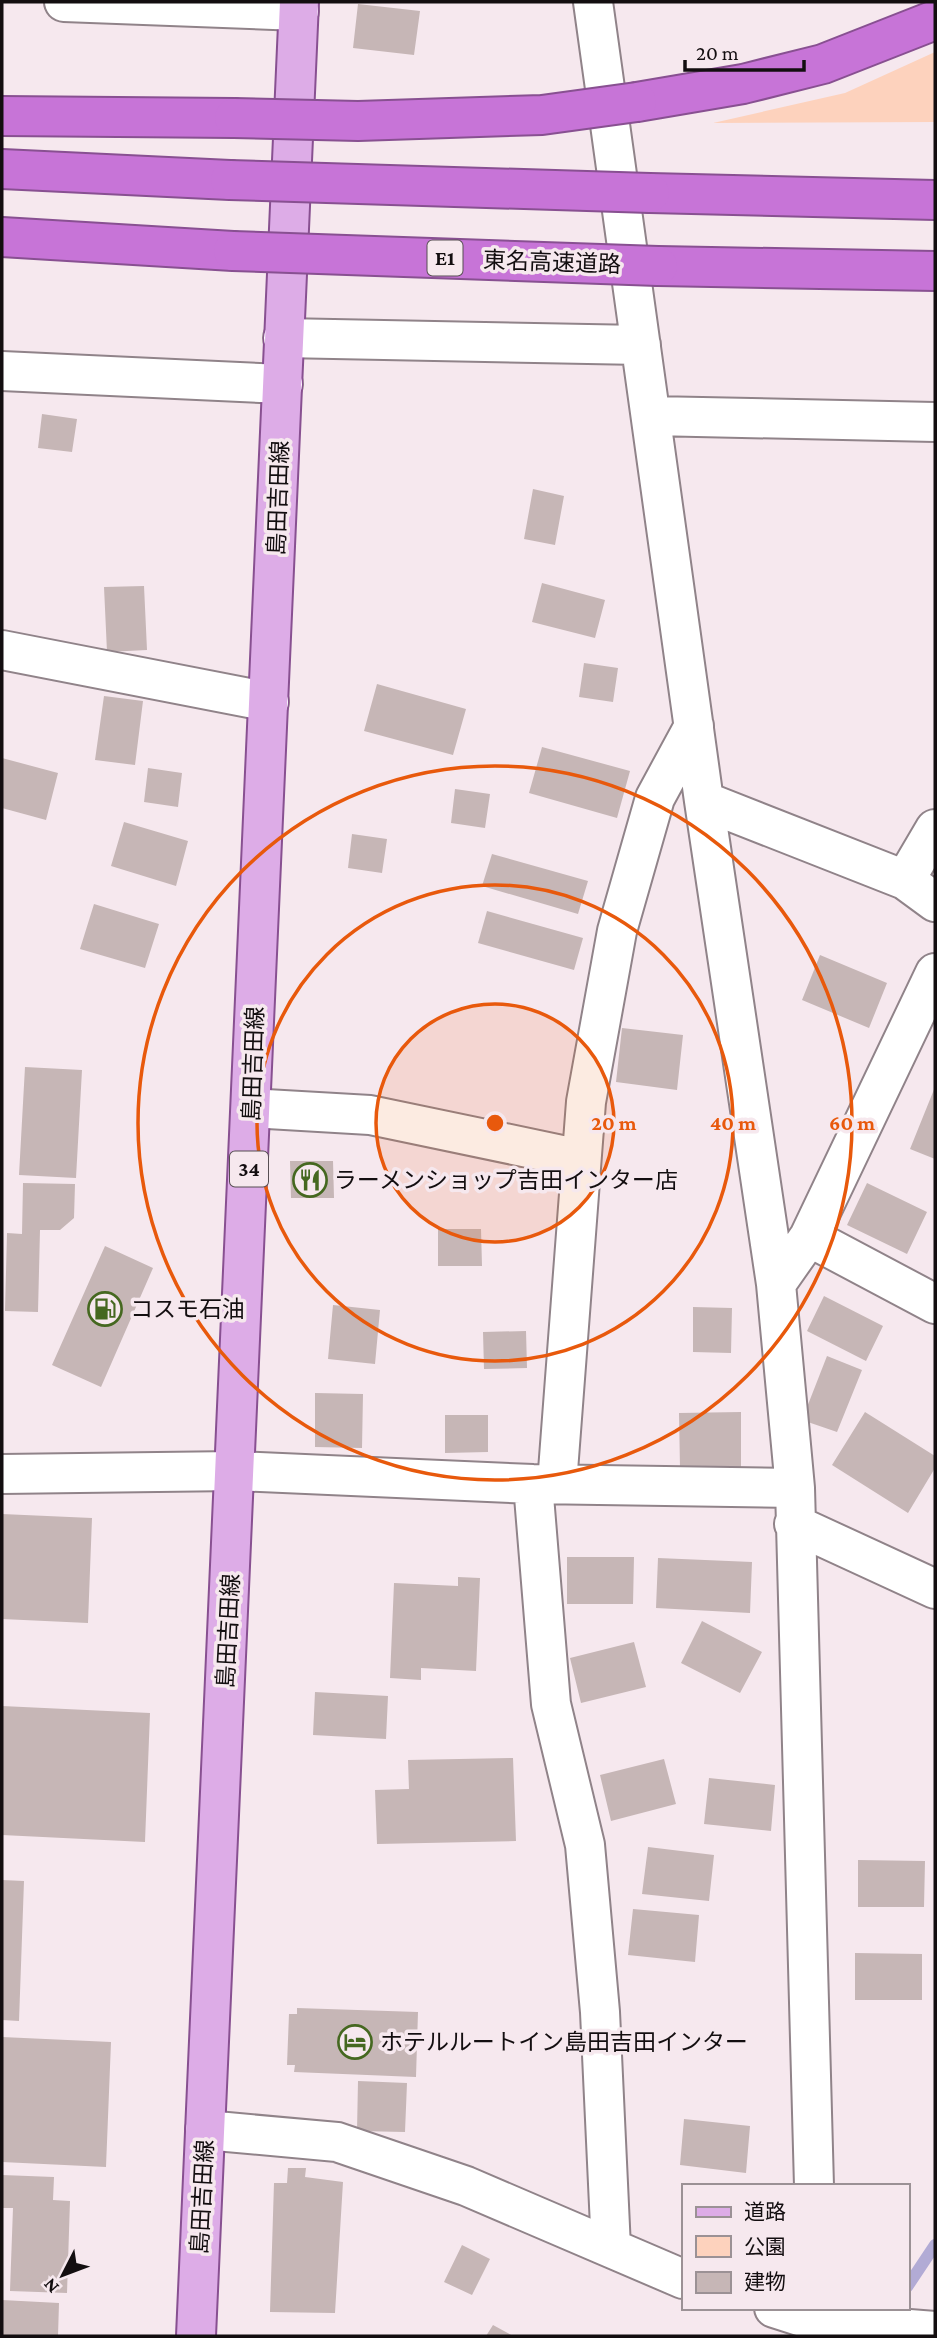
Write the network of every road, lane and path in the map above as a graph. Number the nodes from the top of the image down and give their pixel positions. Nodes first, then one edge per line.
1 (64, 2) edge
2 (593, 2) edge
3 (299, 6) edge
4 (935, 20) edge
5 (2, 116) edge
6 (2, 169) edge
7 (935, 200) edge
8 (2, 237) edge
9 (935, 271) edge
10 (283, 338) junction
11 (641, 345) junction
12 (2, 371) edge
13 (283, 384) junction
14 (652, 416) junction
15 (935, 422) edge
16 (2, 650) edge
17 (269, 702) junction
18 (694, 726) junction
19 (704, 801) junction
20 (935, 829) edge
21 (920, 891) edge
22 (935, 973) edge
23 (251, 1108) junction
24 (581, 1159) junction
25 (809, 1237) junction
26 (776, 1284) junction
27 (935, 1304) edge
28 (235, 1471) junction
29 (2, 1474) edge
30 (545, 1484) junction
31 (794, 1506) junction
32 (935, 1589) edge
33 (205, 2130) junction
34 (814, 2184) edge
35 (611, 2248) junction
36 (682, 2279) edge
37 (781, 2310) edge
38 (827, 2323) edge
39 (922, 2330) edge
40 (196, 2336) edge

1 - 3 street
2 - 11 street
3 - 10 main road, 島田吉田線 / 34
4 - 5 highway, bridge
6 - 7 highway, bridge
8 - 9 highway, 東名高速道路 / E1, bridge
10 - 11 street
10 - 13 main road, 島田吉田線 / 34
11 - 14 street
12 - 13 street
13 - 17 main road, 島田吉田線 / 34
14 - 15 street
14 - 18 street
16 - 17 street
17 - 23 main road, 島田吉田線 / 34
18 - 19 street
18 - 24 street
19 - 21 street
19 - 26 street
20 - 21 street
22 - 25 street
23 - 24 street
23 - 28 main road, 島田吉田線 / 34
24 - 30 street
25 - 26 street
25 - 27 street
26 - 31 street
28 - 29 street
28 - 30 street
28 - 33 main road, 島田吉田線 / 34
30 - 31 street
30 - 35 street
31 - 32 street
31 - 34 street
33 - 35 street
33 - 40 main road, 島田吉田線 / 34
35 - 36 street
37 - 38 street
38 - 39 street

